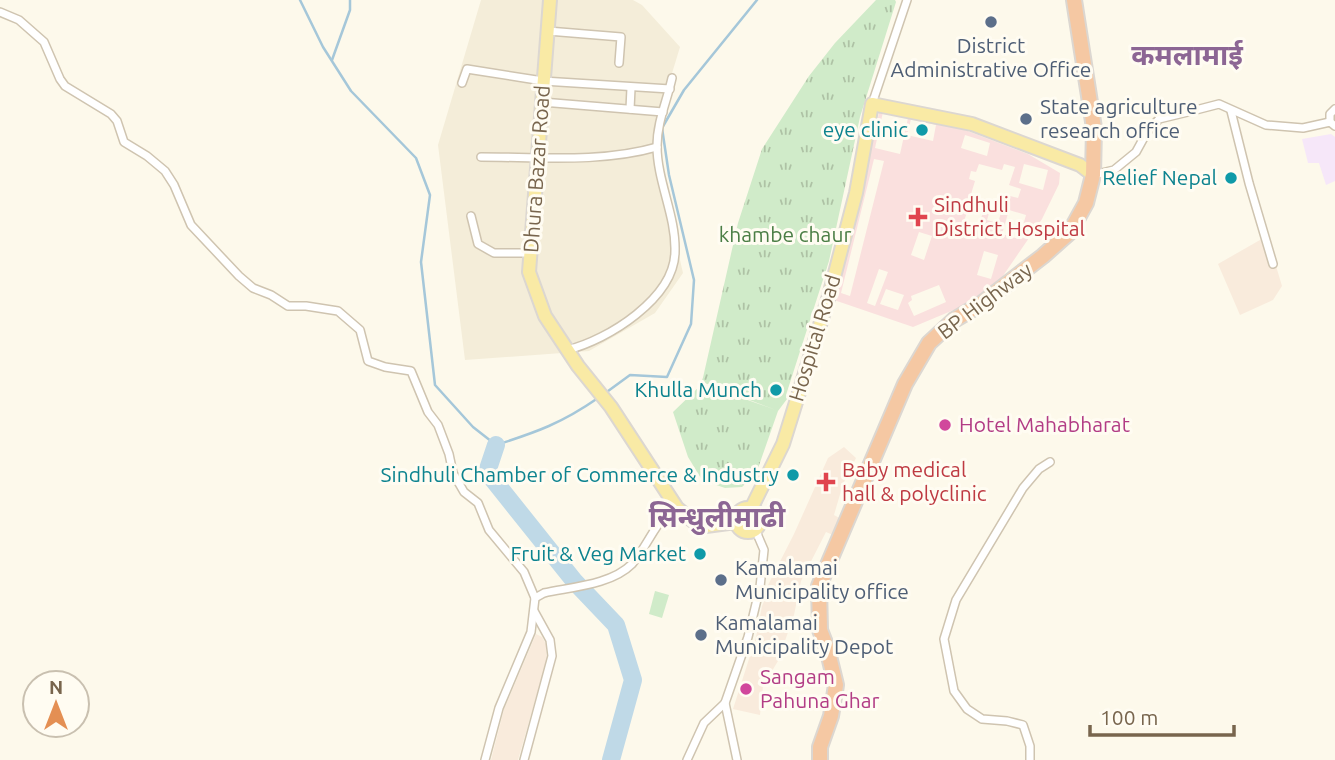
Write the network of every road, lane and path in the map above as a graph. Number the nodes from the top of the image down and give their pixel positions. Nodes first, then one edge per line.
1 (550, 0) edge
2 (907, 0) edge
3 (1074, 0) edge
4 (0, 12) edge
5 (548, 32) junction
6 (619, 63) dead end
7 (672, 78) dead end
8 (543, 81) junction
9 (462, 83) dead end
10 (631, 88) junction
11 (670, 89) junction
12 (542, 102) junction
13 (872, 104) junction
14 (629, 109) junction
15 (1335, 109) edge
16 (1231, 111) junction
17 (663, 112) junction
18 (1333, 124) edge
19 (657, 147) junction
20 (481, 158) dead end
21 (537, 158) junction
22 (1093, 175) junction
23 (471, 216) dead end
24 (530, 253) junction
25 (1273, 264) dead end
26 (567, 350) junction
27 (1050, 462) dead end
28 (751, 509) junction
29 (682, 513) junction
30 (736, 522) junction
31 (755, 529) junction
32 (535, 598) junction
33 (533, 611) junction
34 (725, 704) junction
35 (485, 760) edge
36 (524, 760) edge
37 (687, 760) edge
38 (737, 760) edge
39 (820, 760) edge
40 (1030, 760) edge

1 - 5 main road, Dhura Bazar Road
2 - 13 street
3 - 22 highway, BP Highway
4 - 32 street
5 - 6 street
5 - 8 main road, Dhura Bazar Road
7 - 11 street
8 - 9 street
8 - 10 street
8 - 12 main road, Dhura Bazar Road
10 - 11 street
10 - 14 street
11 - 17 street
12 - 14 street
12 - 21 main road, Dhura Bazar Road
13 - 22 main road
13 - 28 main road, Hospital Road
14 - 17 street
15 - 18 street
16 - 18 street
16 - 22 street
16 - 25 street
17 - 19 street
19 - 21 street
19 - 26 street
20 - 21 street
21 - 24 main road, Dhura Bazar Road
22 - 39 highway, BP Highway
23 - 24 street
24 - 26 main road, Dhura Bazar Road
26 - 29 main road, Dhura Bazar Road
27 - 40 street
28 - 30 main road
28 - 31 main road
29 - 30 main road
29 - 32 street
30 - 31 main road
31 - 34 street
32 - 33 street
33 - 35 street
33 - 36 street
34 - 37 street
34 - 38 street

